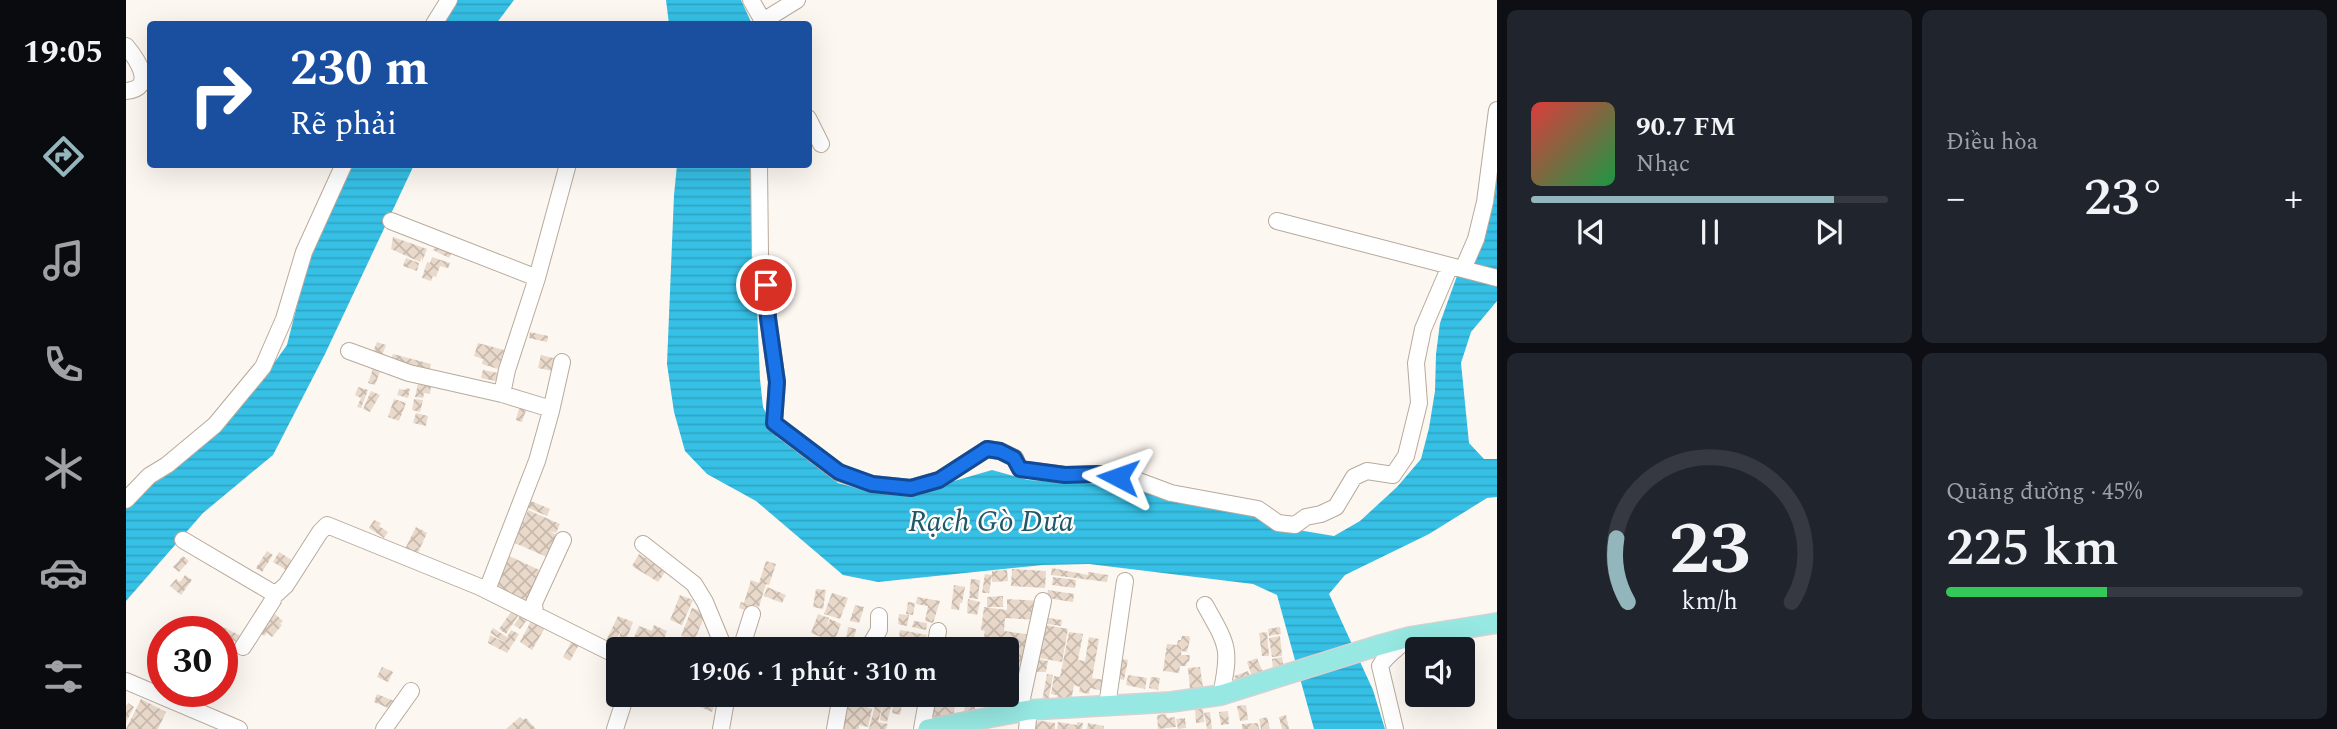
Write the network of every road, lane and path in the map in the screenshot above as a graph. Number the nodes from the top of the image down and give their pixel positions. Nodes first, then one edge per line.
1 (449, 0) edge
2 (751, 0) edge
3 (797, 0) edge
4 (436, 21) edge
5 (763, 21) edge
6 (767, 21) edge
7 (126, 46) edge
8 (126, 91) edge
9 (1497, 110) edge
10 (812, 126) edge
11 (821, 144) dead end
12 (342, 168) edge
13 (567, 168) edge
14 (759, 168) edge
15 (391, 221) dead end
16 (1277, 221) dead end
17 (1457, 267) junction
18 (537, 278) junction
19 (1497, 278) edge
20 (349, 351) dead end
21 (562, 362) dead end
22 (502, 394) junction
23 (551, 411) junction
24 (126, 500) edge
25 (183, 540) dead end
26 (562, 540) dead end
27 (643, 544) dead end
28 (1125, 581) dead end
29 (486, 590) junction
30 (274, 596) junction
31 (1044, 601) dead end
32 (1206, 605) dead end
33 (535, 614) junction
34 (752, 614) dead end
35 (880, 616) dead end
36 (1497, 623) edge
37 (937, 631) dead end
38 (720, 637) edge
39 (745, 637) edge
40 (875, 637) edge
41 (936, 637) edge
42 (1409, 637) edge
43 (1405, 638) edge
44 (1405, 641) edge
45 (243, 647) dead end
46 (606, 650) edge
47 (126, 681) edge
48 (411, 691) dead end
49 (1221, 695) junction
50 (1107, 706) junction
51 (622, 707) edge
52 (724, 707) edge
53 (839, 707) edge
54 (926, 707) edge
55 (1025, 717) edge
56 (239, 729) edge
57 (383, 729) edge
58 (615, 729) edge
59 (721, 729) edge
60 (835, 729) edge
61 (922, 729) edge
62 (929, 729) edge
63 (1395, 729) edge

1 - 4 street
2 - 5 street
3 - 6 street
7 - 8 street
9 - 17 street
10 - 11 street
12 - 24 street
13 - 18 street
14 - 17 street
15 - 18 street
16 - 17 street
17 - 19 street
18 - 22 street
20 - 22 street
21 - 23 street
22 - 23 street
23 - 29 street
25 - 30 street
26 - 33 street
27 - 38 street
28 - 50 street
29 - 30 street
29 - 33 street
30 - 45 street
31 - 55 street
32 - 49 street
33 - 46 street
34 - 39 street
35 - 40 street
36 - 42 main road
37 - 41 street
43 - 49 main road
44 - 63 street
47 - 56 street
48 - 57 street
49 - 50 main road
50 - 55 main road
51 - 58 street
52 - 59 street
53 - 60 street
54 - 61 street
55 - 62 main road

